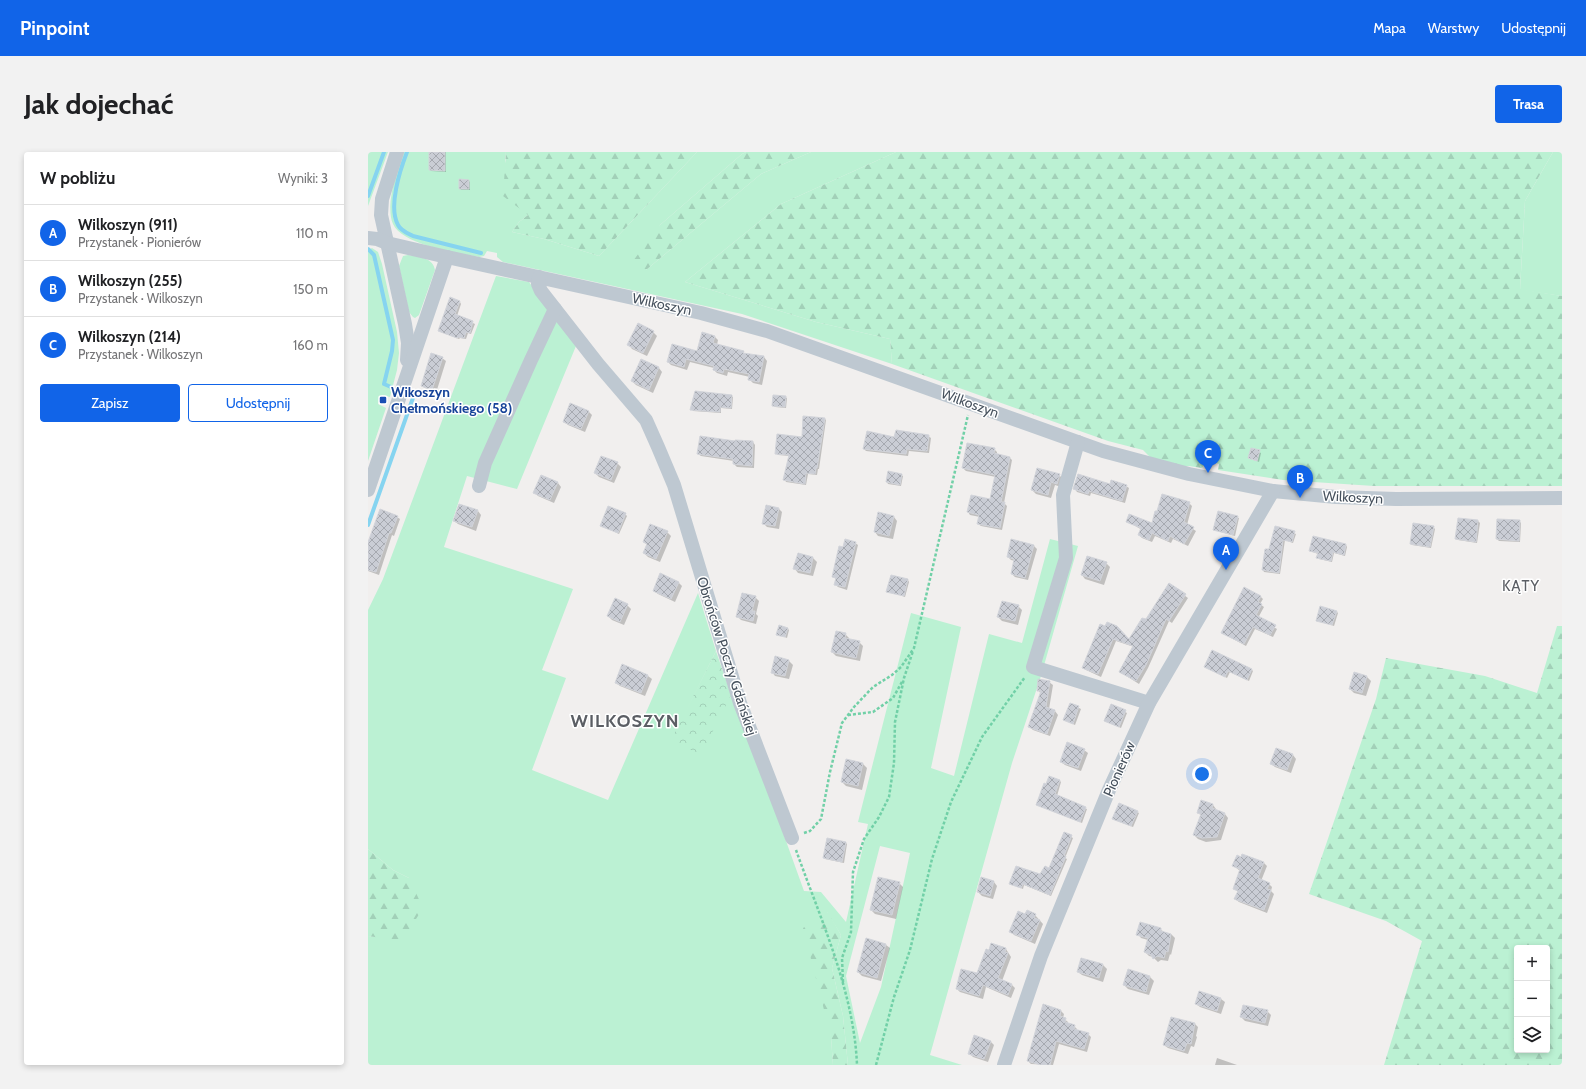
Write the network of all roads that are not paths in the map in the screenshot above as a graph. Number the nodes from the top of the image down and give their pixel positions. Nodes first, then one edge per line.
1 (397, 152) edge
2 (368, 238) edge
3 (387, 243) junction
4 (447, 257) junction
5 (539, 277) junction
6 (555, 310) junction
7 (404, 380) junction
8 (1078, 442) junction
9 (478, 486) dead end
10 (368, 490) edge
11 (1274, 491) junction
12 (1562, 498) edge
13 (1149, 703) junction
14 (792, 838) road end
15 (1004, 1065) edge

1 - 3 street
2 - 3 street, Wilkoszyn
3 - 4 street, Wilkoszyn
3 - 7 street
4 - 5 street, Wilkoszyn
4 - 7 street
5 - 6 street, Obrońców Poczty Gdańskiej
5 - 8 street, Wilkoszyn
6 - 9 street
6 - 14 street, Obrońców Poczty Gdańskiej
7 - 10 street
8 - 11 street, Wilkoszyn
8 - 13 street
11 - 12 street, Wilkoszyn
11 - 13 street, Pionierów
13 - 15 street, Pionierów

